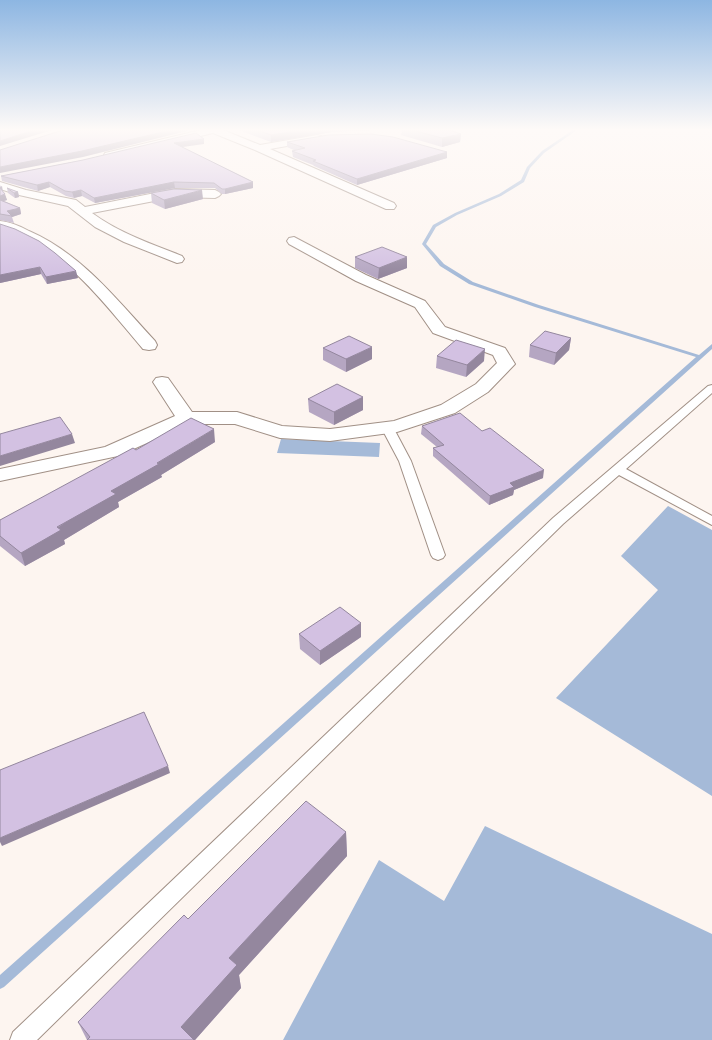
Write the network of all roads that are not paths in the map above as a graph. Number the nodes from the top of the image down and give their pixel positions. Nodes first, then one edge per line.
1 (3, 179) edge
2 (328, 179) edge
3 (214, 194) dead end
4 (390, 206) dead end
5 (83, 211) junction
6 (0, 225) edge
7 (294, 241) dead end
8 (177, 259) dead end
9 (150, 346) dead end
10 (162, 382) dead end
11 (712, 388) edge
12 (186, 418) junction
13 (388, 427) junction
14 (618, 469) junction
15 (0, 475) edge
16 (712, 521) edge
17 (438, 554) dead end
18 (21, 1040) edge

1 - 5 street
2 - 4 street
3 - 5 street
5 - 8 street
6 - 9 street
7 - 13 street
10 - 12 street
11 - 14 lane
12 - 13 street
12 - 15 street
13 - 17 lane
14 - 16 lane
14 - 18 lane

